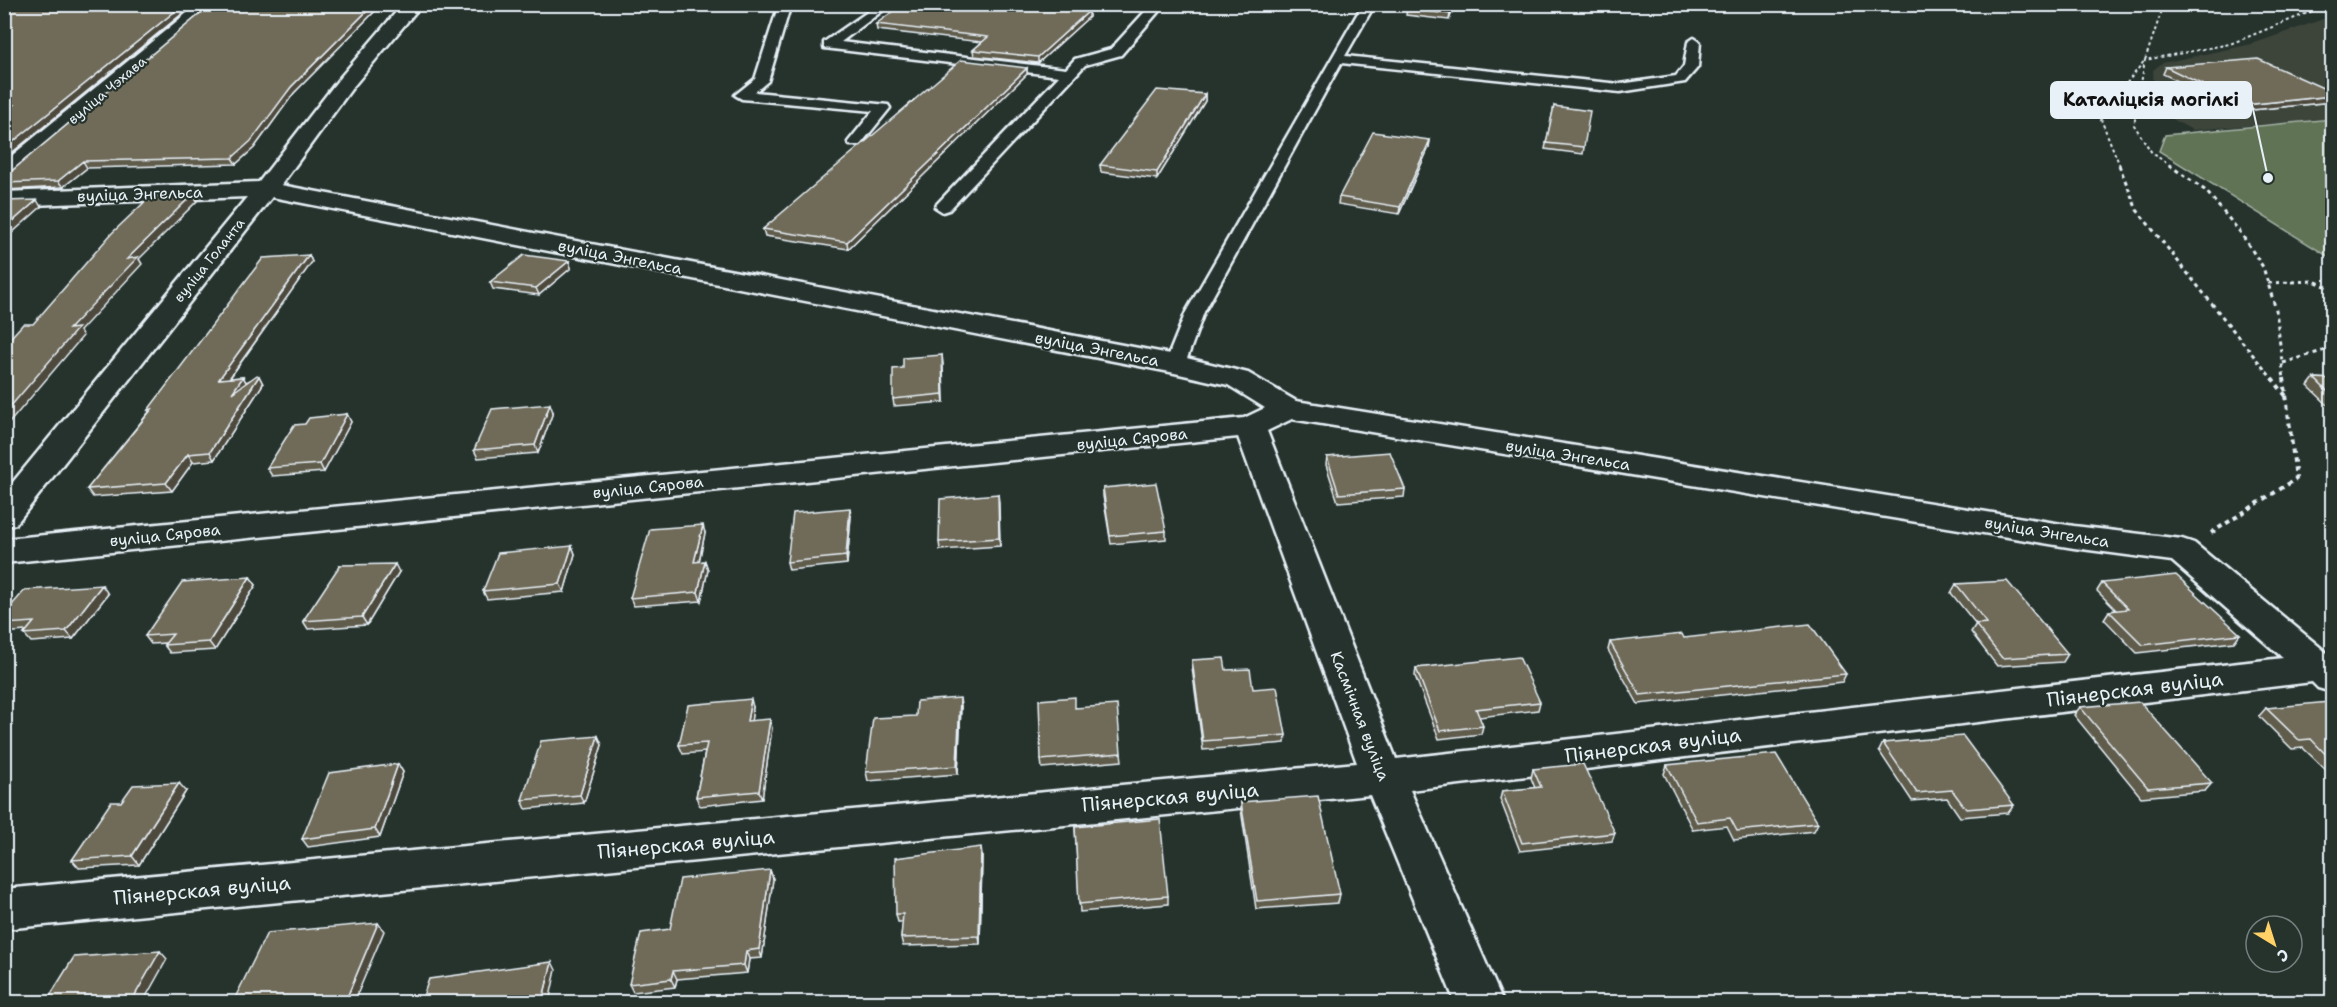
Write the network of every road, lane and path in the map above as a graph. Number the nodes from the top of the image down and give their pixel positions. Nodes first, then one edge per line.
1 (210, 4) edge
2 (413, 4) edge
3 (786, 4) edge
4 (1159, 4) edge
5 (1369, 4) edge
6 (2164, 4) edge
7 (2331, 4) edge
8 (878, 8) dead end
9 (1694, 42) dead end
10 (1336, 58) junction
11 (2145, 60) junction
12 (1069, 73) junction
13 (855, 142) dead end
14 (4, 174) edge
15 (266, 189) junction
16 (4, 198) edge
17 (943, 207) dead end
18 (2268, 283) junction
19 (2332, 289) edge
20 (2332, 348) edge
21 (2283, 363) junction
22 (1175, 364) junction
23 (2287, 396) junction
24 (1288, 409) junction
25 (1250, 427) junction
26 (4, 516) edge
27 (4, 551) edge
28 (2182, 552) junction
29 (2328, 670) edge
30 (1383, 777) junction
31 (4, 909) edge
32 (1479, 1002) edge

1 - 14 street, вуліца Чэхава
2 - 15 street, вуліца Голанта
3 - 13 lane
4 - 12 lane
5 - 10 lane
6 - 11 path
7 - 11 path
8 - 12 lane
9 - 10 lane
10 - 22 lane
11 - 18 path
11 - 23 path
12 - 17 lane
15 - 16 street, вуліца Энгельса
15 - 22 street, вуліца Энгельса
15 - 26 street, вуліца Голанта
18 - 19 path
18 - 21 path
20 - 21 path
21 - 23 path
22 - 24 street, вуліца Энгельса
23 - 28 path
24 - 25 street, вуліца Сярова
24 - 28 street, вуліца Энгельса
25 - 27 street, вуліца Сярова
25 - 30 street, Касмічная вуліца
28 - 29 street
29 - 30 street, Піянерская вуліца
30 - 31 street, Піянерская вуліца
30 - 32 street, Касмічная вуліца

